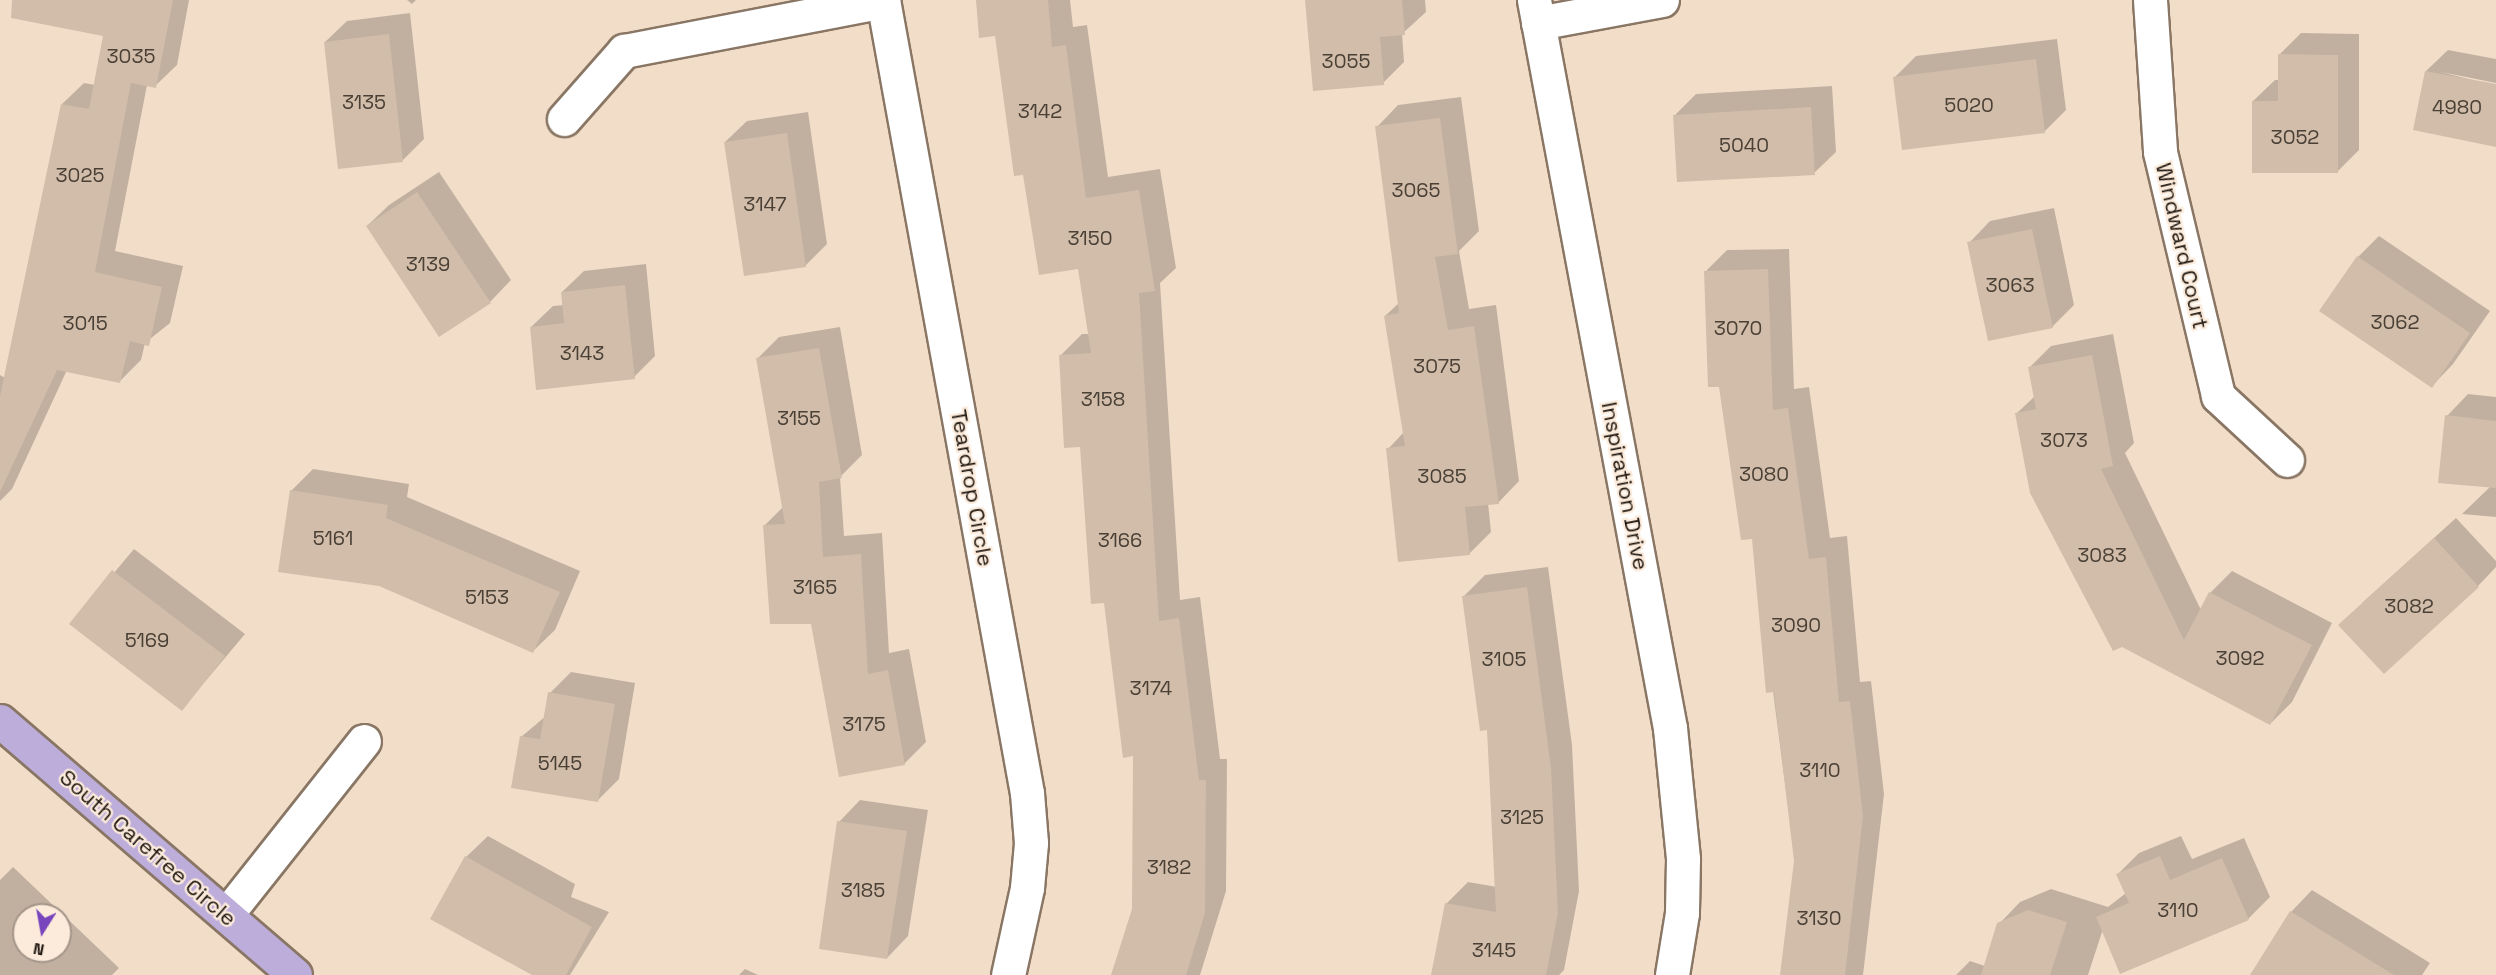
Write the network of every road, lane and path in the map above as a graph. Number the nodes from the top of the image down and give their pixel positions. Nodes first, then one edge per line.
1 (883, 0) edge
2 (1662, 0) edge
3 (2150, 0) edge
4 (1536, 12) edge
5 (564, 119) dead end
6 (2287, 460) dead end
7 (0, 721) edge
8 (364, 741) dead end
9 (226, 915) junction
10 (295, 975) edge
11 (1008, 975) edge
12 (1672, 975) edge

1 - 5 street, Teardrop Circle
1 - 11 street, Teardrop Circle
2 - 4 street
3 - 6 street, Windward Court
4 - 12 street, Inspiration Drive
7 - 9 main road, South Carefree Circle
8 - 9 street
9 - 10 main road, South Carefree Circle

